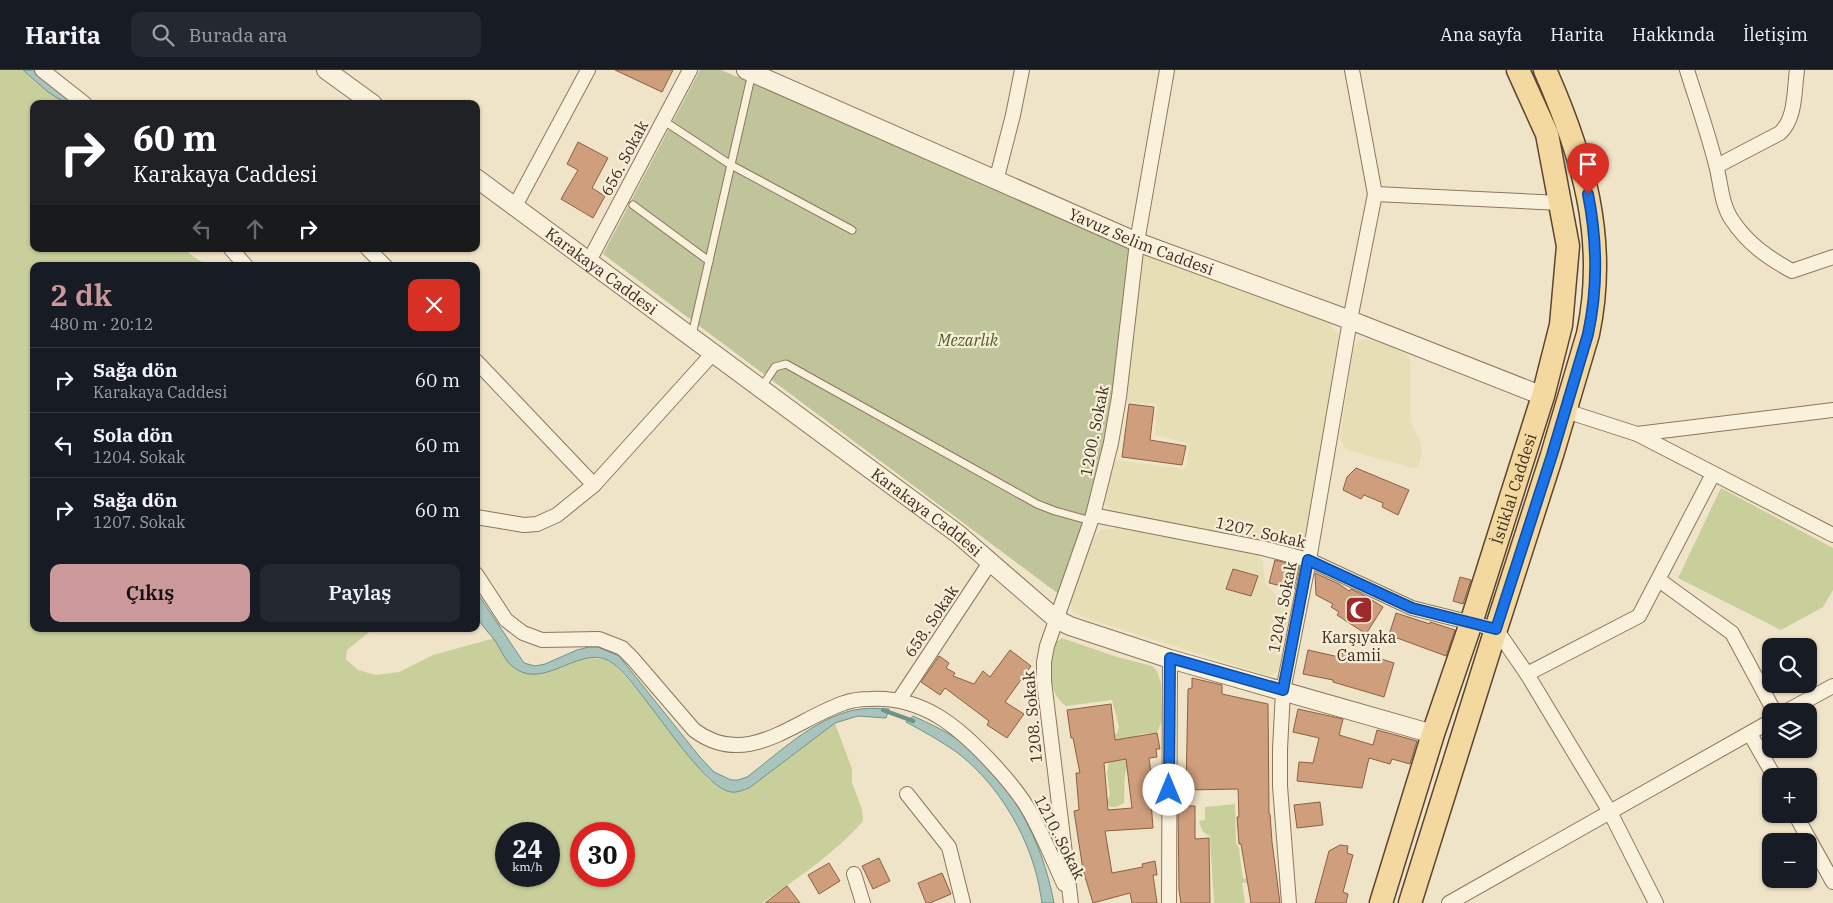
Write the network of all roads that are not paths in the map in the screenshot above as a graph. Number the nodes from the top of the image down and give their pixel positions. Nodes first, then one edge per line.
1 (42, 70) edge
2 (326, 70) edge
3 (588, 70) edge
4 (690, 70) edge
5 (1022, 70) edge
6 (1167, 70) edge
7 (1352, 70) edge
8 (1518, 70) edge
9 (1545, 70) edge
10 (1687, 70) edge
11 (1797, 70) edge
12 (750, 71) edge
13 (80, 100) edge
14 (367, 100) edge
15 (664, 121) junction
16 (731, 165) junction
17 (1717, 166) junction
18 (480, 181) edge
19 (996, 181) junction
20 (1375, 194) junction
21 (1560, 203) junction
22 (633, 205) dead end
23 (515, 206) junction
24 (852, 230) dead end
25 (1137, 242) junction
26 (234, 252) edge
27 (371, 252) edge
28 (1833, 257) edge
29 (589, 261) junction
30 (709, 261) junction
31 (242, 262) edge
32 (381, 262) edge
33 (1350, 320) junction
34 (692, 337) junction
35 (714, 352) junction
36 (480, 366) edge
37 (761, 388) junction
38 (1544, 396) junction
39 (1833, 410) edge
40 (1566, 411) junction
41 (1637, 434) junction
42 (1713, 474) junction
43 (594, 485) junction
44 (480, 518) edge
45 (1092, 518) junction
46 (1833, 535) edge
47 (1308, 560) junction
48 (991, 561) junction
49 (480, 580) edge
50 (1659, 580) junction
51 (1056, 620) junction
52 (1472, 623) junction
53 (1496, 629) junction
54 (1170, 658) junction
55 (1528, 674) junction
56 (1833, 686) edge
57 (1283, 690) junction
58 (900, 700) junction
59 (1770, 703) edge
60 (1802, 703) edge
61 (1762, 727) edge
62 (1433, 734) junction
63 (1750, 734) junction
64 (1769, 768) edge
65 (907, 794) dead end
66 (1610, 812) junction
67 (1800, 823) edge
68 (854, 874) dead end
69 (1833, 882) edge
70 (1071, 899) edge
71 (863, 903) edge
72 (963, 903) edge
73 (1168, 903) edge
74 (1289, 903) edge
75 (1381, 903) edge
76 (1410, 903) edge
77 (1450, 903) edge
78 (1656, 903) edge

1 - 13 street
2 - 14 street
3 - 23 street
4 - 15 street, 656. Sokak
5 - 19 street
6 - 25 street, 1200. Sokak
7 - 20 street
8 - 21 main road, İstiklal Caddesi
9 - 40 main road, İstiklal Caddesi
10 - 17 street
11 - 17 street
12 - 16 lane
12 - 19 street, Yavuz Selim Caddesi
15 - 16 lane
15 - 29 street, 656. Sokak
16 - 24 lane
16 - 30 lane
17 - 28 street
18 - 23 street, Karakaya Caddesi
19 - 25 street, Yavuz Selim Caddesi
20 - 21 street
20 - 33 street, 1204. Sokak
21 - 38 main road, İstiklal Caddesi
22 - 30 lane
23 - 29 street, Karakaya Caddesi
25 - 33 street, Yavuz Selim Caddesi
25 - 45 street, 1200. Sokak
26 - 31 street
27 - 32 street
29 - 34 street, Karakaya Caddesi
30 - 34 lane
33 - 38 street, Yavuz Selim Caddesi
33 - 47 street, 1204. Sokak
34 - 35 street, Karakaya Caddesi
35 - 37 street, Karakaya Caddesi
35 - 43 street
36 - 43 street
37 - 45 lane
37 - 48 street, Karakaya Caddesi
38 - 52 main road, İstiklal Caddesi
39 - 41 street
40 - 41 street
40 - 53 main road, İstiklal Caddesi
41 - 42 street
42 - 46 street
42 - 50 street
43 - 44 street
45 - 47 street, 1207. Sokak
45 - 51 street, 1200. Sokak
47 - 52 street, 1207. Sokak
47 - 57 street, 1204. Sokak
48 - 51 street, Karakaya Caddesi
48 - 58 street, 658. Sokak
49 - 58 street, 1210. Sokak
50 - 55 street
50 - 59 street
51 - 54 street, Karakaya Caddesi
51 - 70 street, 1208. Sokak
52 - 53 street, 1207. Sokak
52 - 62 main road, İstiklal Caddesi
53 - 55 street
53 - 76 main road, İstiklal Caddesi
54 - 57 street, Karakaya Caddesi
54 - 73 street
55 - 66 street
56 - 60 street
57 - 62 street, Karakaya Caddesi
57 - 74 street, 1204. Sokak
58 - 70 street, 1210. Sokak
61 - 63 street
62 - 75 main road, İstiklal Caddesi
63 - 64 street
63 - 66 street
65 - 72 street
66 - 77 street
66 - 78 street
67 - 69 street
68 - 71 street

